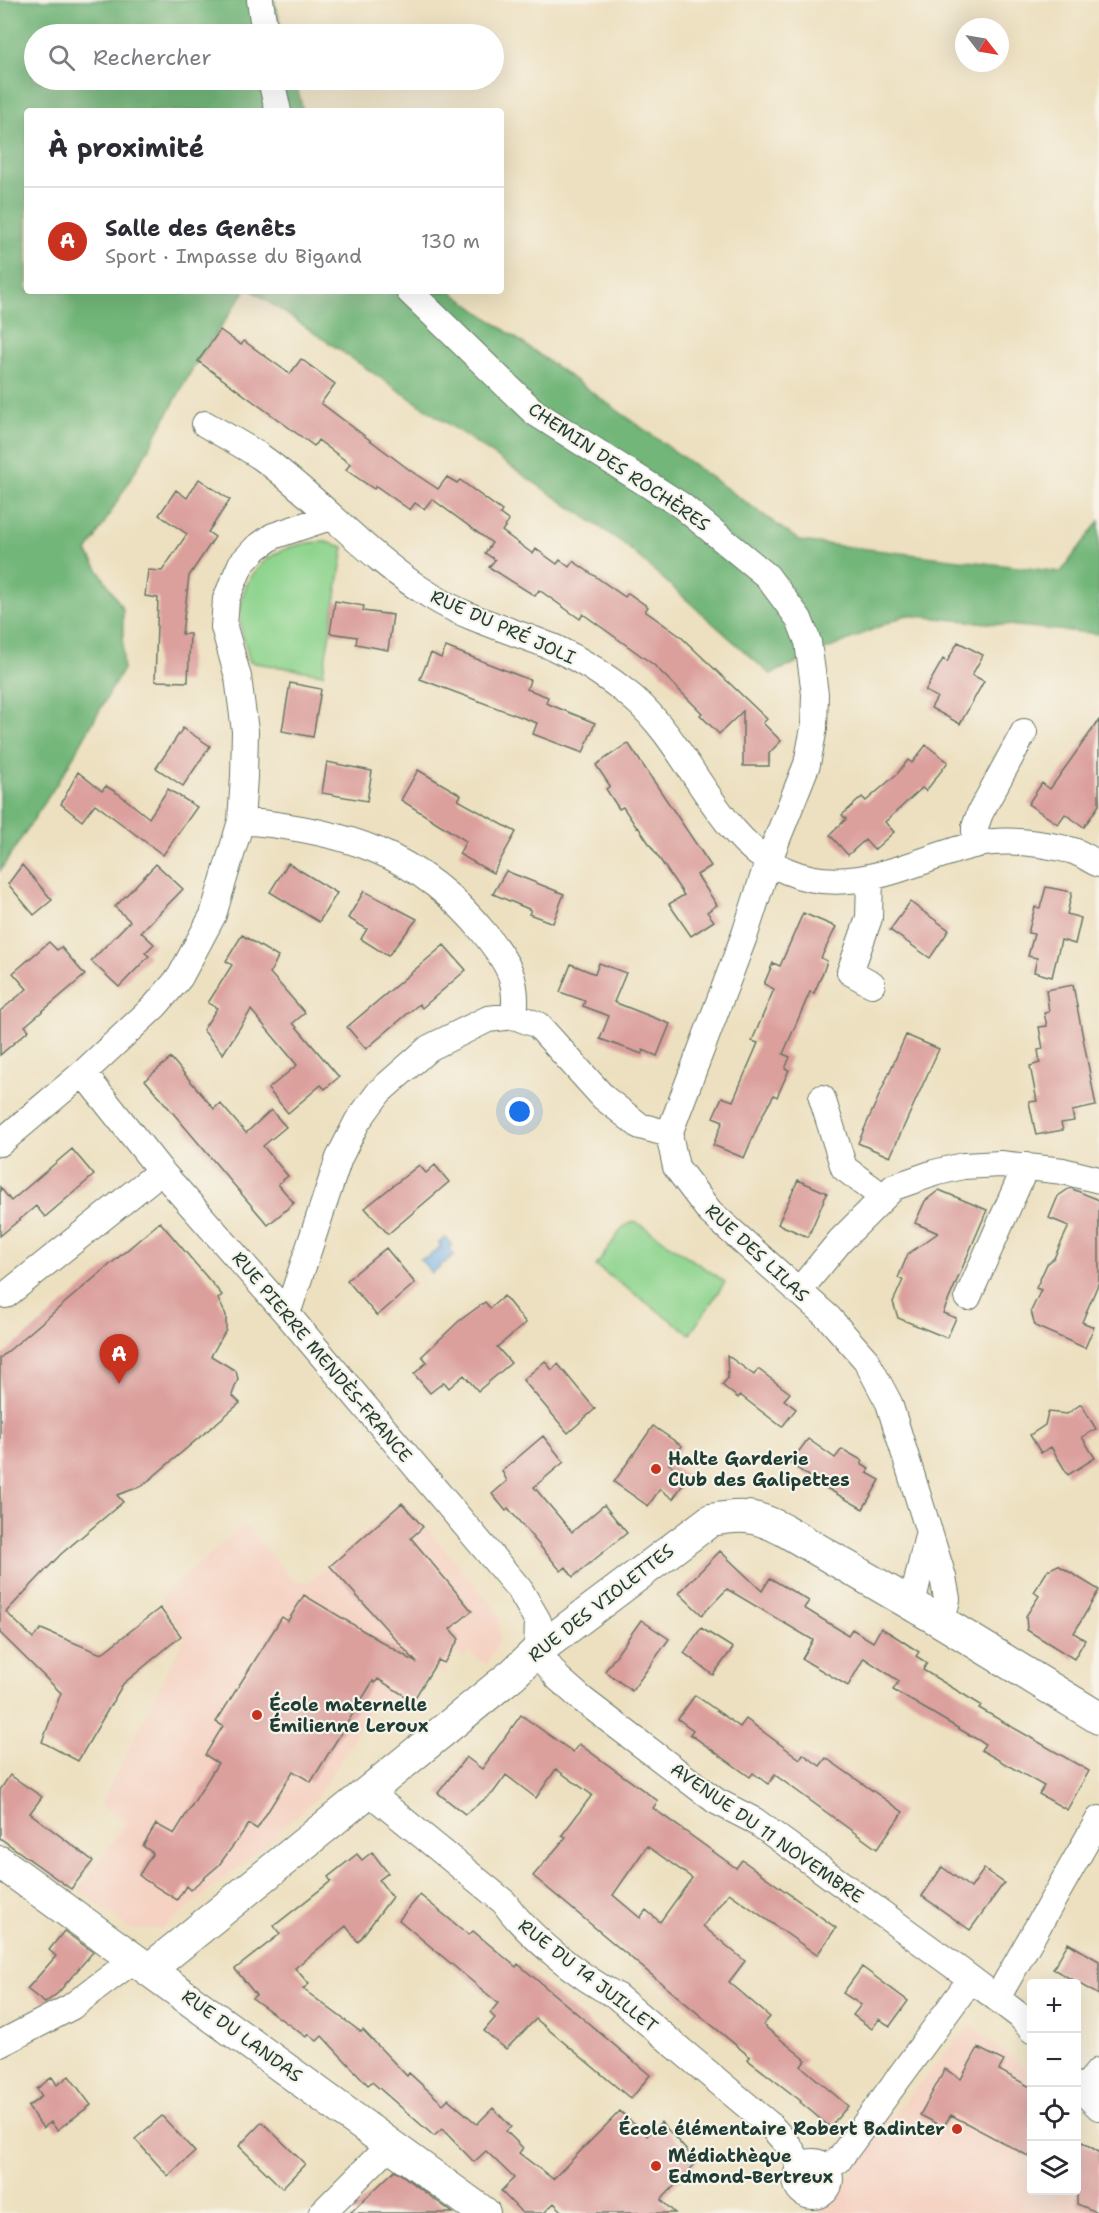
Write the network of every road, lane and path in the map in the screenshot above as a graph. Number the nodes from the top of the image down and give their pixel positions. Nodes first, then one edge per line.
1 (260, 0) edge
2 (264, 24) edge
3 (273, 90) edge
4 (277, 108) edge
5 (412, 294) edge
6 (205, 423) dead end
7 (330, 517) junction
8 (1024, 732) dead end
9 (241, 821) junction
10 (975, 845) junction
11 (768, 862) junction
12 (1099, 864) edge
13 (870, 879) junction
14 (872, 984) dead end
15 (514, 1016) junction
16 (83, 1073) junction
17 (822, 1098) dead end
18 (669, 1134) junction
19 (0, 1143) edge
20 (1026, 1166) junction
21 (161, 1171) junction
22 (1099, 1180) edge
23 (883, 1197) junction
24 (798, 1292) junction
25 (6, 1294) dead end
26 (968, 1297) dead end
27 (287, 1314) junction
28 (929, 1531) junction
29 (912, 1604) junction
30 (942, 1622) junction
31 (537, 1651) junction
32 (1099, 1718) edge
33 (369, 1792) junction
34 (1099, 1819) edge
35 (0, 1862) edge
36 (143, 1964) junction
37 (971, 1979) junction
38 (997, 1998) junction
39 (1027, 2024) edge
40 (0, 2044) edge
41 (1099, 2071) edge
42 (1086, 2094) edge
43 (391, 2144) junction
44 (321, 2213) edge
45 (483, 2213) edge

1 - 2 street
3 - 4 street
5 - 11 street, CHEMIN DES ROCHÈRES
6 - 7 street, RUE DU PRÉ JOLI
7 - 9 street
7 - 11 street, RUE DU PRÉ JOLI
8 - 10 street
9 - 15 street
9 - 16 street
10 - 12 street
10 - 13 street
11 - 13 street
11 - 18 street
13 - 14 street
15 - 18 street
15 - 27 street
16 - 19 street
16 - 21 street, RUE PIERRE MENDÈS-FRANCE
17 - 23 street
18 - 24 street, RUE DES LILAS
20 - 22 street
20 - 23 street
20 - 26 street
21 - 25 street
21 - 27 street, RUE PIERRE MENDÈS-FRANCE
23 - 24 street
24 - 28 street, RUE DES LILAS
27 - 31 street, RUE PIERRE MENDÈS-FRANCE
28 - 29 street
28 - 30 street, RUE DES LILAS
29 - 30 street, RUE DES VIOLETTES
29 - 31 street, RUE DES VIOLETTES
30 - 32 street, RUE DES VIOLETTES
31 - 33 street, RUE DES VIOLETTES
31 - 37 street, AVENUE DU 11 NOVEMBRE
33 - 36 street, RUE DES VIOLETTES
33 - 37 street, RUE DU 14 JUILLET
34 - 38 street
35 - 36 street, RUE DU LANDAS
36 - 40 street
36 - 43 street, RUE DU LANDAS
37 - 38 street, AVENUE DU 11 NOVEMBRE
38 - 39 street, AVENUE DU 11 NOVEMBRE
41 - 42 street
43 - 44 street
43 - 45 street, RUE DU LANDAS

